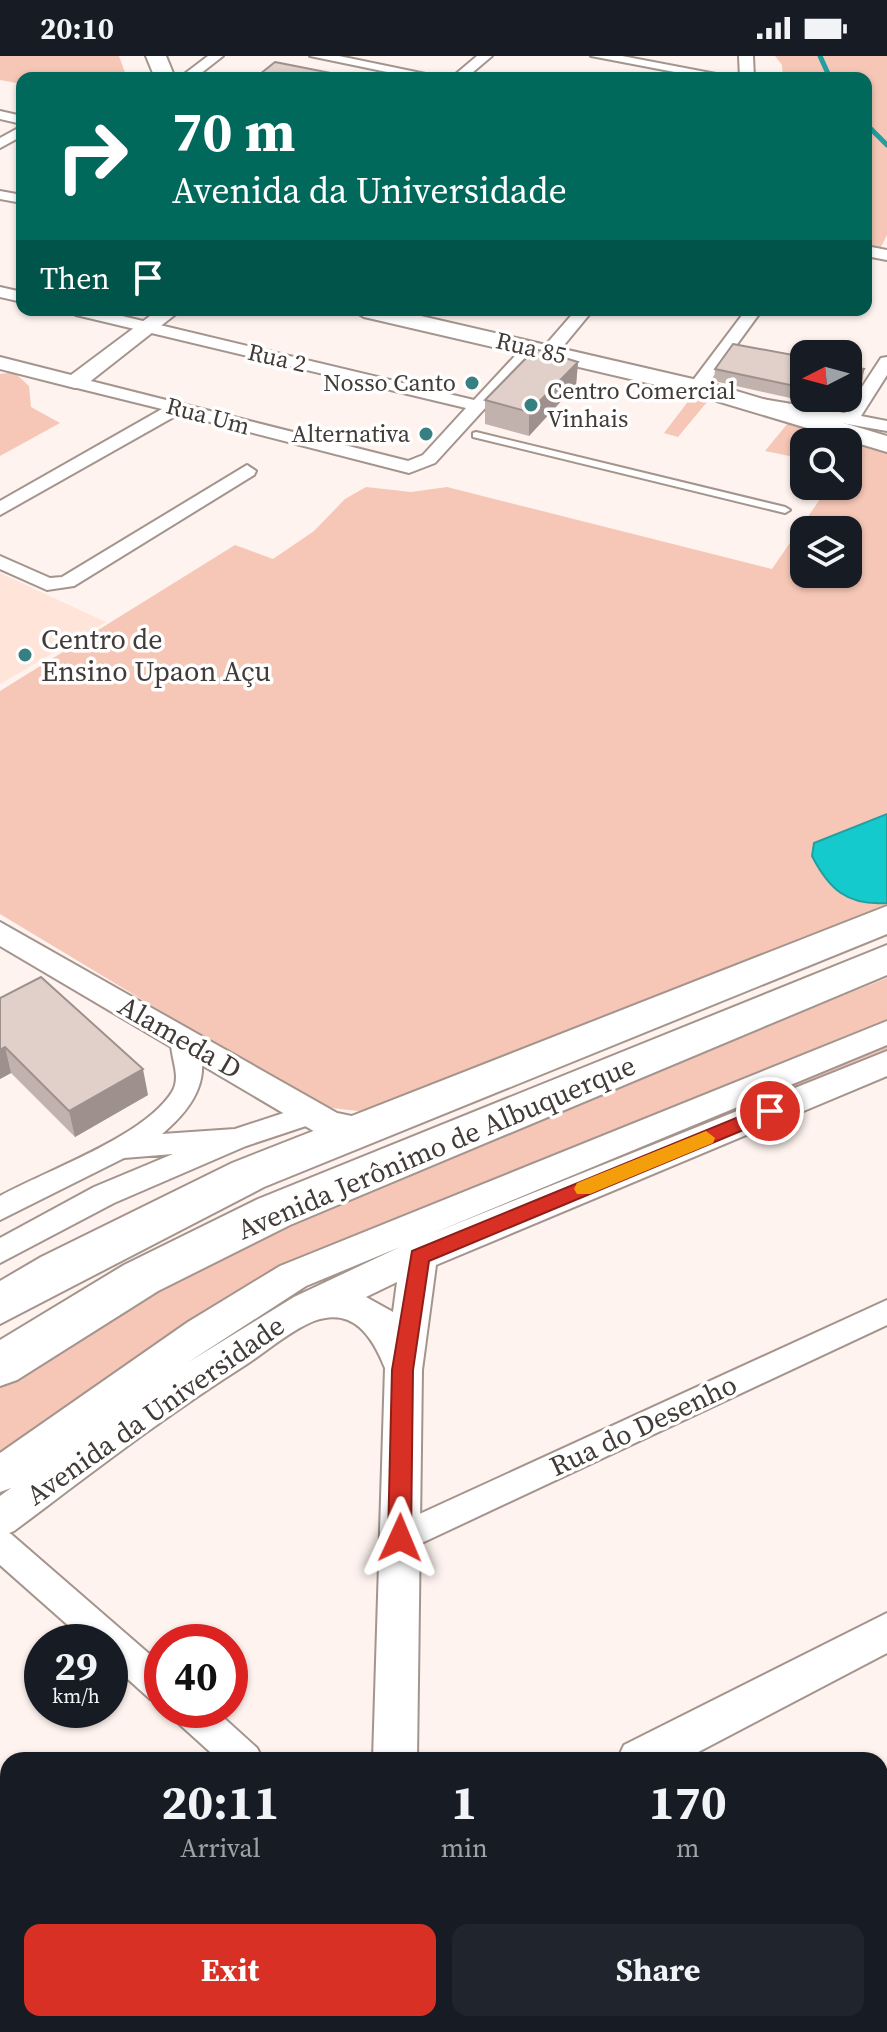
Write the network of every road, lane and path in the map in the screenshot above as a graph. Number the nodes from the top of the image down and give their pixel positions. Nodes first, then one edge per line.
1 (216, 56) edge
2 (317, 56) edge
3 (485, 56) edge
4 (598, 56) edge
5 (621, 58) edge
6 (194, 72) edge
7 (405, 72) edge
8 (465, 72) edge
9 (697, 72) edge
10 (101, 316) edge
11 (163, 316) edge
12 (391, 316) edge
13 (578, 316) edge
14 (750, 316) edge
15 (148, 327) junction
16 (541, 350) junction
17 (887, 362) edge
18 (0, 363) edge
19 (75, 382) junction
20 (697, 387) junction
21 (743, 401) junction
22 (479, 406) junction
23 (177, 408) junction
24 (851, 418) junction
25 (887, 426) edge
26 (467, 432) junction
27 (887, 444) edge
28 (247, 471) dead end
29 (0, 509) edge
30 (785, 510) dead end
31 (0, 562) edge
32 (887, 919) edge
33 (0, 932) edge
34 (887, 959) edge
35 (887, 1032) edge
36 (183, 1039) junction
37 (887, 1063) edge
38 (311, 1114) junction
39 (364, 1130) junction
40 (236, 1139) junction
41 (121, 1148) junction
42 (0, 1209) edge
43 (415, 1241) junction
44 (0, 1252) edge
45 (300, 1292) junction
46 (0, 1305) edge
47 (887, 1312) edge
48 (0, 1366) edge
49 (403, 1370) junction
50 (0, 1475) edge
51 (0, 1519) edge
52 (400, 1538) junction
53 (0, 1544) edge
54 (887, 1632) edge
55 (144, 1671) edge
56 (209, 1728) edge
57 (236, 1752) edge
58 (395, 1752) edge
59 (654, 1752) edge

1 - 6 street
2 - 7 street
3 - 8 street
4 - 5 street
5 - 9 street
10 - 15 street, Rua 2
11 - 15 street
12 - 16 main road, Rua 85
13 - 16 street
14 - 20 street
15 - 19 street
15 - 22 street, Rua 2
16 - 20 main road, Rua 85
16 - 22 street
17 - 24 street
18 - 19 street, Rua Um
19 - 23 street, Rua Um
20 - 21 main road, Rua 85
21 - 24 street, Rua 85
21 - 27 main road, Rua 85
22 - 26 street
23 - 26 street, Rua Um
23 - 29 street
24 - 25 street, Rua 85
26 - 30 lane
28 - 31 street
32 - 39 main road, Avenida Jerônimo de Albuquerque
33 - 36 street, Alameda D
34 - 48 main road, Avenida Jerônimo de Albuquerque
35 - 43 street, Avenida da Universidade
36 - 38 street, Alameda D
36 - 41 street
37 - 43 street, Avenida da Universidade
38 - 39 street, Alameda D
38 - 40 street
39 - 46 main road, Avenida Jerônimo de Albuquerque
40 - 41 street
40 - 44 street
41 - 42 street
43 - 45 street, Avenida da Universidade
43 - 49 street
45 - 49 street
45 - 50 street, Avenida da Universidade
45 - 51 street, Avenida da Universidade
47 - 52 street, Rua do Desenho
49 - 52 street
52 - 58 street
53 - 55 street
54 - 59 street
56 - 57 street

